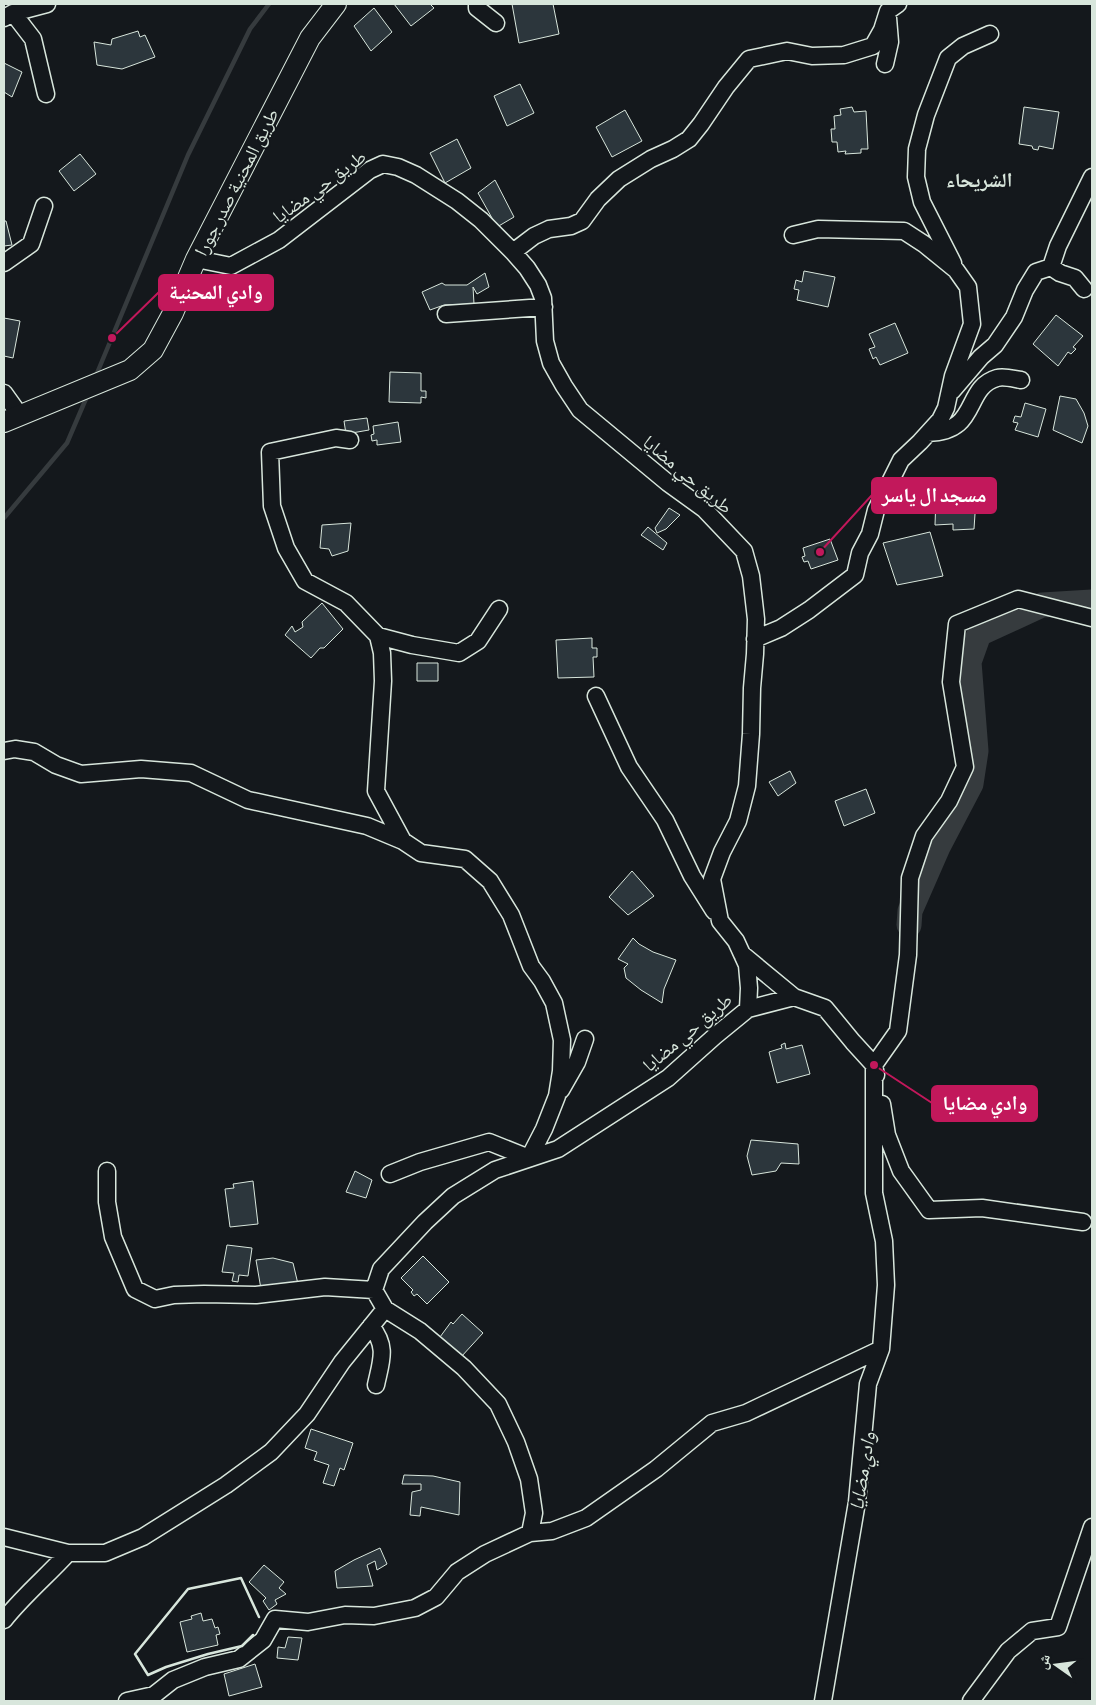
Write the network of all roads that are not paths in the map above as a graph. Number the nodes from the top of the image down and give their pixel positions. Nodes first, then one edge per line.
1 (46, 4) edge
2 (336, 4) edge
3 (477, 4) edge
4 (893, 7) edge
5 (8, 16) edge
6 (496, 23) dead end
7 (990, 34) dead end
8 (885, 64) dead end
9 (46, 94) dead end
10 (1092, 177) edge
11 (44, 206) dead end
12 (792, 235) dead end
13 (513, 252) junction
14 (196, 259) junction
15 (4, 264) edge
16 (1051, 267) junction
17 (956, 270) junction
18 (1084, 289) dead end
19 (544, 307) junction
20 (446, 314) dead end
21 (1021, 380) dead end
22 (4, 393) edge
23 (948, 394) junction
24 (12, 418) edge
25 (928, 433) junction
26 (350, 440) dead end
27 (499, 609) dead end
28 (1092, 618) edge
29 (378, 636) junction
30 (756, 638) junction
31 (596, 696) dead end
32 (4, 751) edge
33 (404, 841) junction
34 (720, 921) junction
35 (742, 954) junction
36 (794, 997) junction
37 (748, 1009) junction
38 (586, 1039) dead end
39 (874, 1065) junction
40 (557, 1096) junction
41 (528, 1158) junction
42 (107, 1170) dead end
43 (390, 1174) dead end
44 (1083, 1222) dead end
45 (374, 1290) junction
46 (385, 1309) junction
47 (371, 1326) junction
48 (882, 1350) junction
49 (376, 1385) dead end
50 (1092, 1527) edge
51 (530, 1533) junction
52 (4, 1537) edge
53 (68, 1553) junction
54 (4, 1620) edge
55 (152, 1698) edge
56 (127, 1701) edge
57 (824, 1701) edge
58 (971, 1701) edge

1 - 5 street
2 - 14 main road, طريق المحنية صدر جورا
3 - 6 street
4 - 8 street
4 - 13 street
5 - 9 street
7 - 17 street
10 - 16 street
11 - 15 street
12 - 17 street
13 - 14 street, طريق حي مضايا
13 - 19 street, طريق حي مضايا
14 - 24 main road, طريق المحنية صدر جورا
16 - 18 street
16 - 23 street
17 - 23 street
19 - 20 street
19 - 30 street, طريق حي مضايا
21 - 25 street
22 - 24 street
23 - 25 street
25 - 30 street
26 - 29 street
27 - 29 street
28 - 39 street
29 - 33 street
30 - 34 street, طريق حي مضايا
31 - 34 street
32 - 33 street
33 - 40 street
34 - 35 street, طريق حي مضايا
35 - 36 street
35 - 37 street, طريق حي مضايا
36 - 37 street
36 - 39 street
37 - 41 street, طريق حي مضايا
38 - 40 street
39 - 44 street
39 - 48 street
40 - 41 street
41 - 43 street
41 - 45 street, طريق حي مضايا
42 - 45 street
45 - 46 street
46 - 47 street
46 - 51 street
47 - 49 street
47 - 53 street
48 - 51 street
48 - 57 street
50 - 58 street
51 - 55 street
52 - 53 street
53 - 54 street
55 - 56 street

